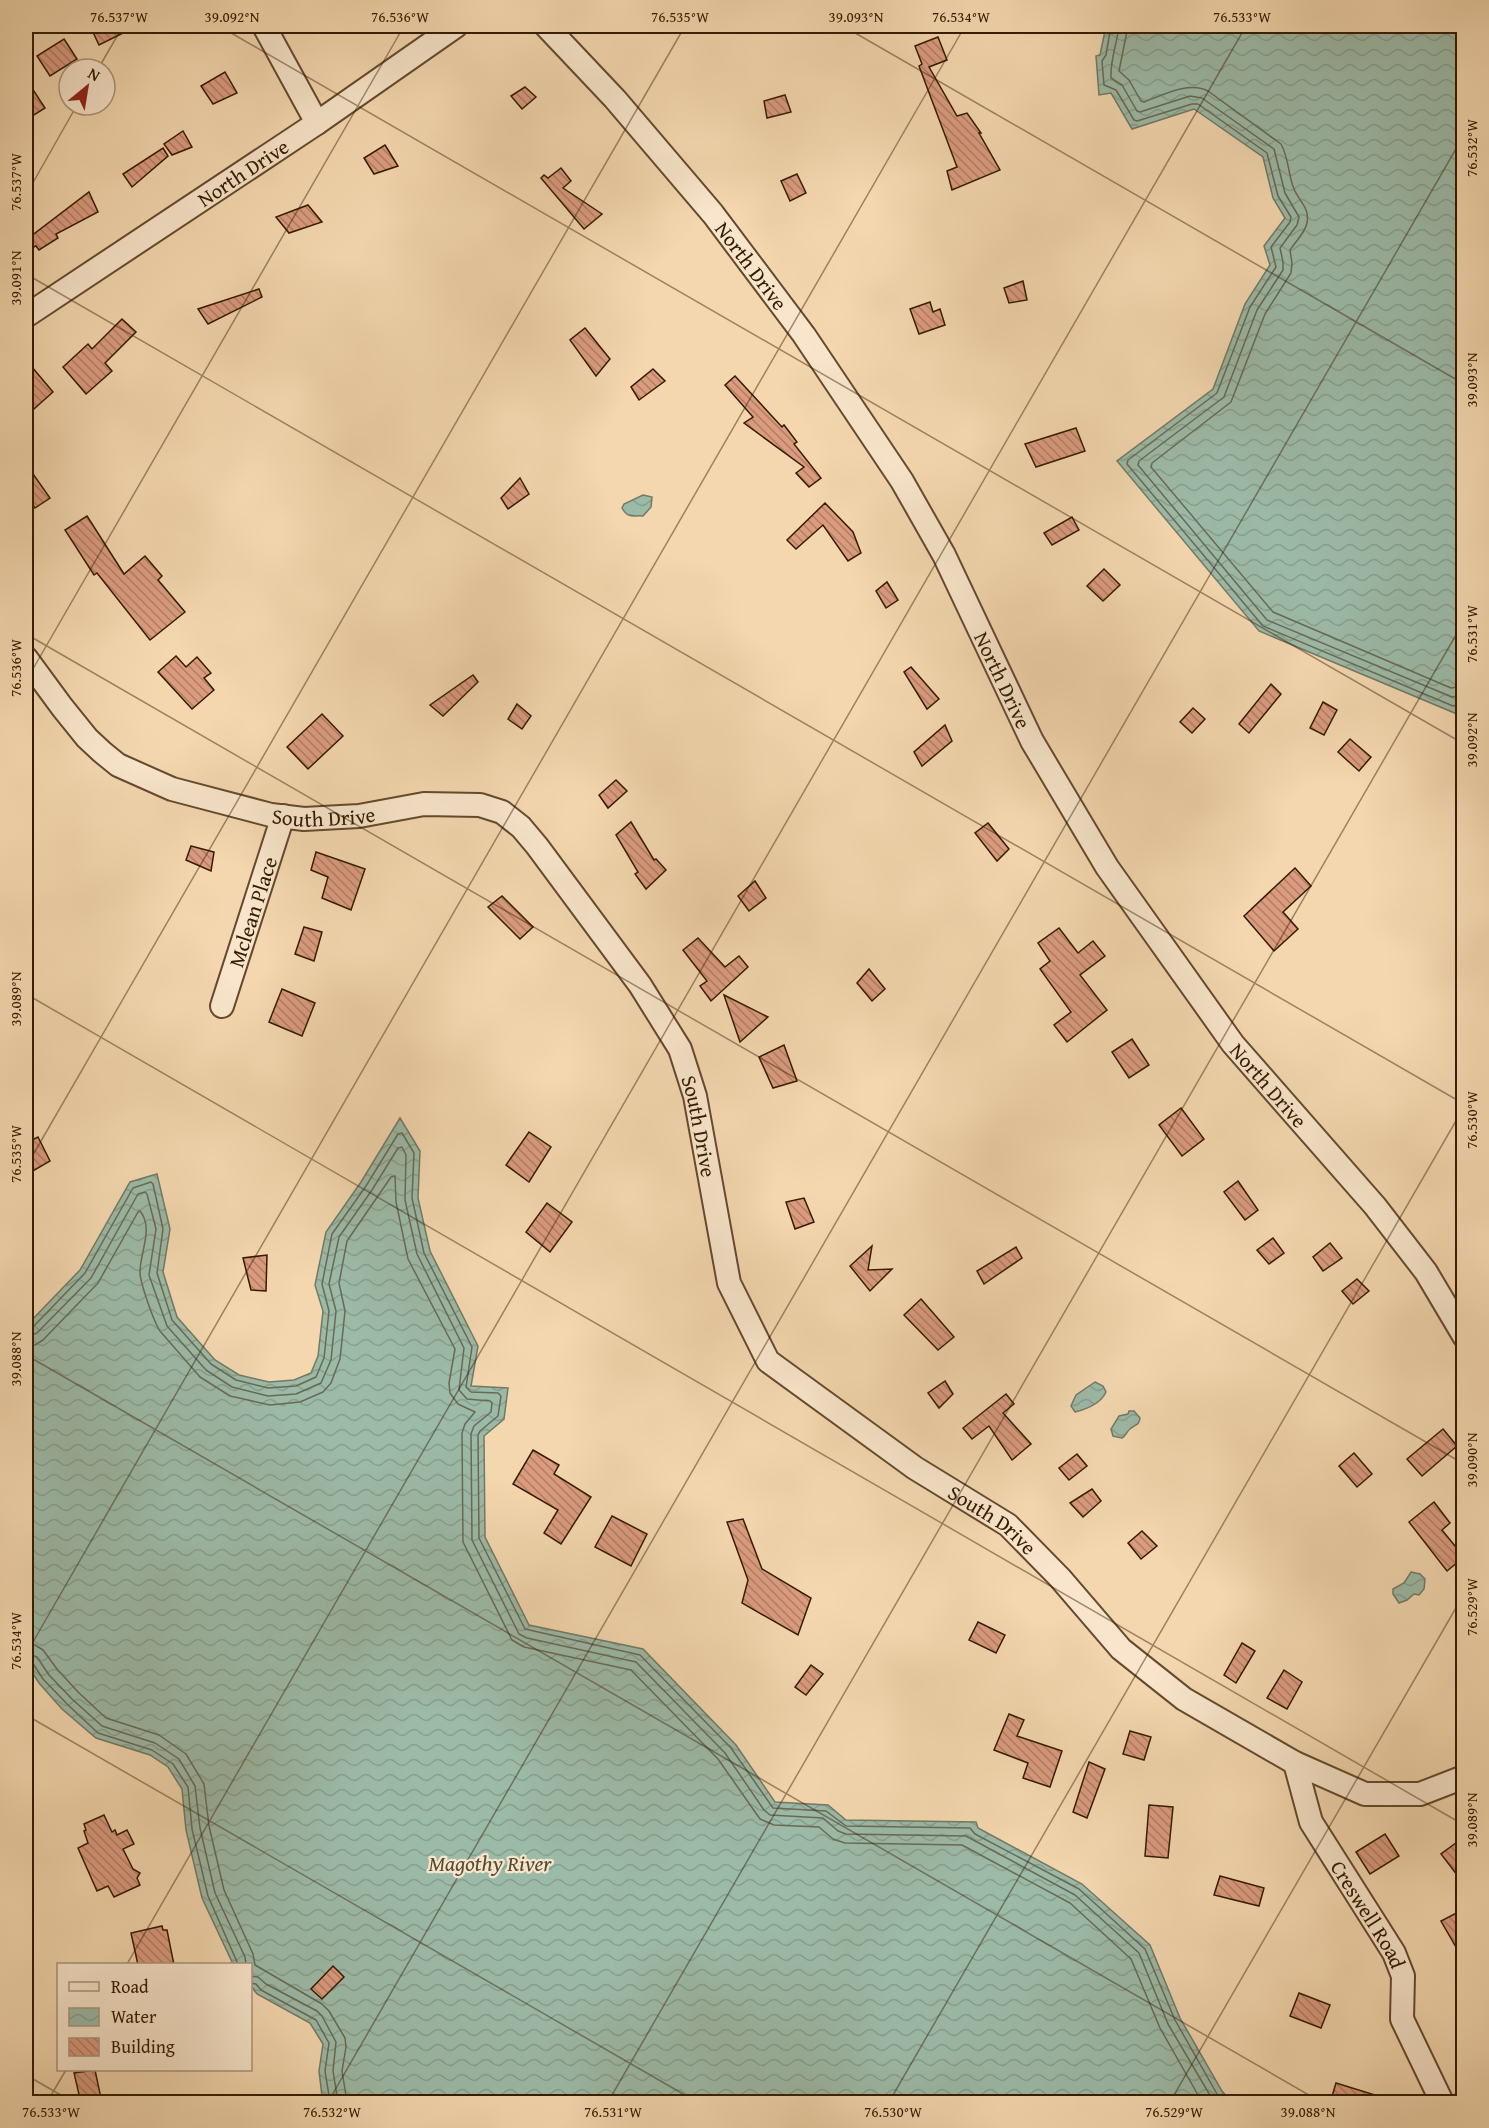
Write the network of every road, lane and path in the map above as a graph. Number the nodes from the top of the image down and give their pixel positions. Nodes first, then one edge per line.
1 (264, 26) edge
2 (456, 26) edge
3 (546, 26) edge
4 (317, 123) junction
5 (26, 316) edge
6 (26, 658) edge
7 (283, 816) junction
8 (222, 1006) dead end
9 (1464, 1336) edge
10 (1295, 1763) junction
11 (1464, 1777) edge
12 (1441, 2100) dead end

1 - 4 street
2 - 4 street, North Drive
3 - 9 street, North Drive
4 - 5 street, North Drive
6 - 7 street, South Drive
7 - 8 street, Mclean Place
7 - 10 street, South Drive
10 - 11 street
10 - 12 street, Creswell Road

